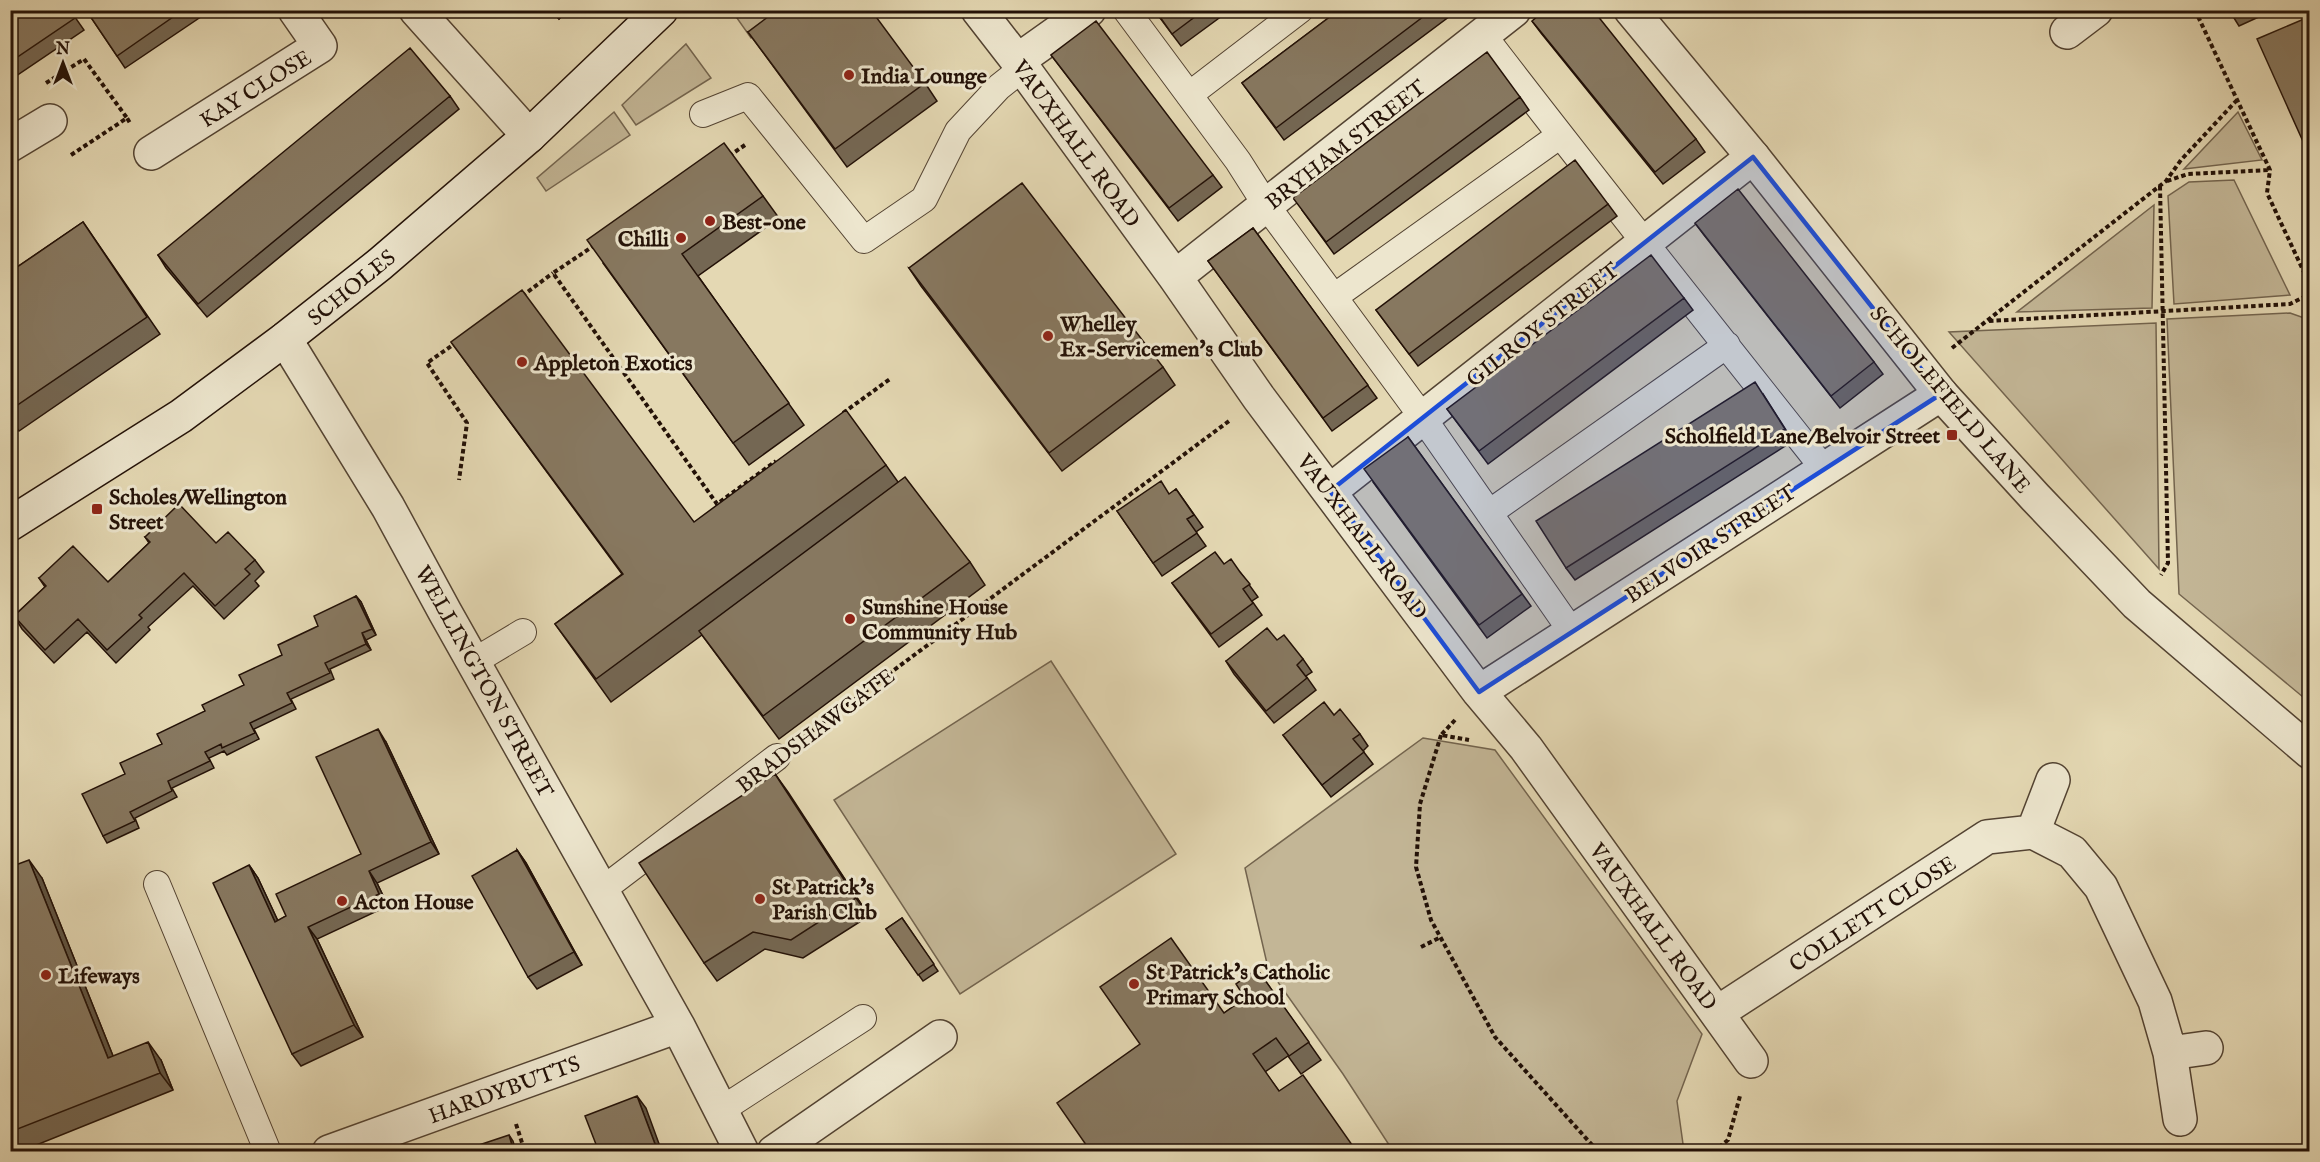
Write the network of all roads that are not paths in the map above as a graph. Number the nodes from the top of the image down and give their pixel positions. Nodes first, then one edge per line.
1 (295, 10) edge
2 (416, 10) edge
3 (661, 10) edge
4 (978, 10) edge
5 (1089, 10) edge
6 (1126, 10) edge
7 (1300, 10) edge
8 (1514, 10) edge
9 (1631, 10) edge
10 (2096, 10) edge
11 (2067, 33) dead end
12 (1483, 35) junction
13 (1020, 65) junction
14 (1189, 95) junction
15 (703, 114) dead end
16 (50, 121) road end
17 (530, 136) junction
18 (1559, 136) junction
19 (10, 145) edge
20 (151, 153) road end
21 (1753, 157) junction
22 (1266, 205) junction
23 (1646, 242) junction
24 (1175, 277) junction
25 (1334, 297) junction
26 (285, 339) junction
27 (1726, 345) junction
28 (1932, 382) junction
29 (1423, 418) junction
30 (1824, 469) junction
31 (1330, 491) junction
32 (1489, 513) junction
33 (10, 524) edge
34 (523, 632) dead end
35 (1572, 632) junction
36 (473, 662) junction
37 (1479, 692) junction
38 (2310, 752) edge
39 (777, 757) road end
40 (2054, 780) dead end
41 (2033, 832) junction
42 (157, 884) dead end
43 (602, 890) junction
44 (1717, 1013) junction
45 (863, 1018) dead end
46 (678, 1026) junction
47 (940, 1037) dead end
48 (2206, 1048) dead end
49 (2170, 1053) junction
50 (1751, 1061) road end
51 (721, 1110) junction
52 (2180, 1119) dead end
53 (268, 1152) edge
54 (329, 1152) edge
55 (742, 1152) edge
56 (774, 1152) edge

1 - 20 street, KAY CLOSE
2 - 17 street
3 - 17 street, SCHOLES
4 - 13 street, VAUXHALL ROAD
5 - 13 street
6 - 14 lane
7 - 14 lane
8 - 12 street, BRYHAM STREET
9 - 21 street, SCHOLEFIELD LANE
10 - 11 street
12 - 18 lane
12 - 22 street, BRYHAM STREET
13 - 15 lane
13 - 24 street, VAUXHALL ROAD
14 - 22 lane
16 - 19 street
17 - 26 street, SCHOLES
18 - 23 lane
18 - 25 lane
21 - 23 street, GILROY STREET
21 - 28 street, SCHOLEFIELD LANE
22 - 24 street, BRYHAM STREET
22 - 25 lane
23 - 27 lane
23 - 29 street, GILROY STREET
24 - 31 street, VAUXHALL ROAD
25 - 29 lane
26 - 33 street, SCHOLES
26 - 36 street, WELLINGTON STREET
27 - 30 lane
27 - 32 lane
28 - 30 street, BELVOIR STREET
28 - 38 street, SCHOLEFIELD LANE
29 - 31 street, GILROY STREET
29 - 32 lane
30 - 35 street, BELVOIR STREET
31 - 37 street, VAUXHALL ROAD
32 - 35 lane
34 - 36 lane
35 - 37 street, BELVOIR STREET
36 - 43 street, WELLINGTON STREET
37 - 44 street, VAUXHALL ROAD
39 - 43 lane, BRADSHAWGATE
40 - 41 street
41 - 44 street, COLLETT CLOSE
41 - 49 street
42 - 53 lane
43 - 46 street, WELLINGTON STREET
44 - 50 street, VAUXHALL ROAD
45 - 51 lane
46 - 51 street, WELLINGTON STREET
46 - 54 street, HARDYBUTTS
47 - 56 street
48 - 49 street
49 - 52 street
51 - 55 street, WELLINGTON STREET

